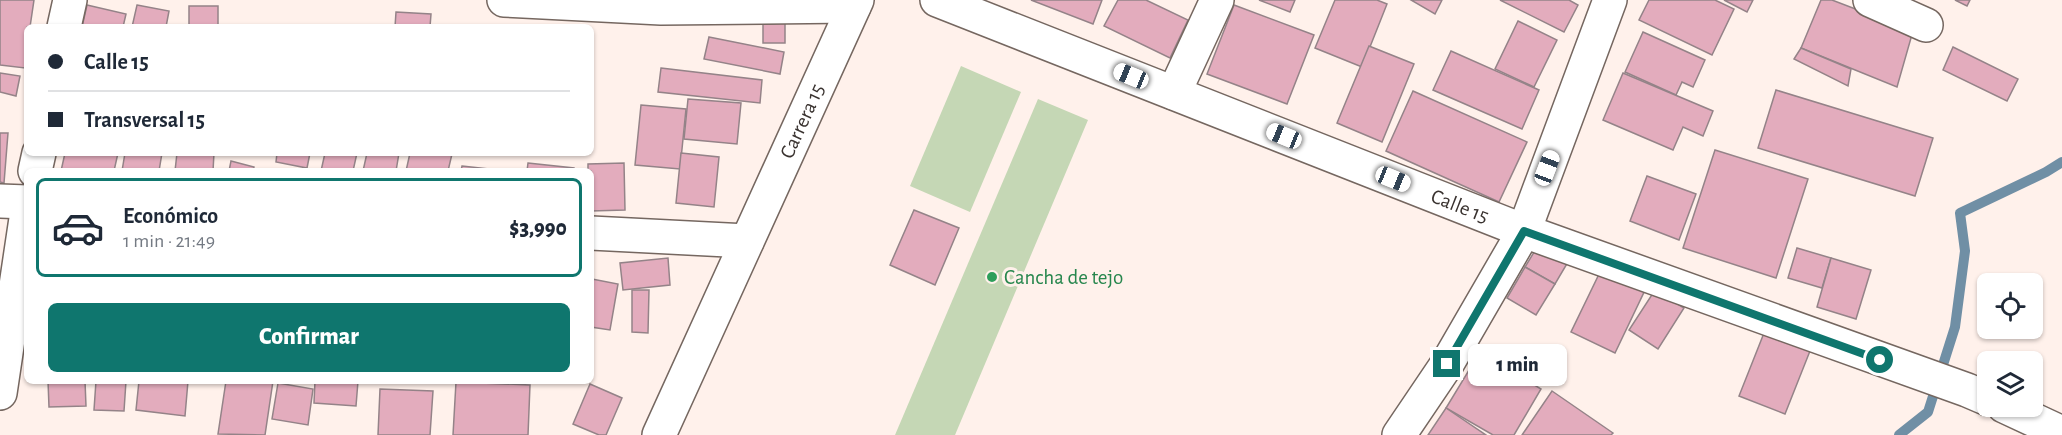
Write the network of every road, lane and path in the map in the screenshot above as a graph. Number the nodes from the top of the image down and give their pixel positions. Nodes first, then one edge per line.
1 (70, 0) edge
2 (504, 0) edge
3 (937, 0) edge
4 (1216, 0) edge
5 (1610, 0) edge
6 (1870, 0) edge
7 (855, 3) edge
8 (65, 24) edge
9 (1926, 25) dead end
10 (1174, 93) junction
11 (0, 201) edge
12 (24, 202) edge
13 (1524, 231) junction
14 (24, 232) edge
15 (594, 233) edge
16 (747, 241) junction
17 (0, 393) edge
18 (1977, 394) edge
19 (2028, 417) edge
20 (2062, 433) edge
21 (659, 435) edge
22 (1399, 435) edge

1 - 8 street
2 - 7 street
3 - 10 street, Calle 15
4 - 10 street
5 - 13 street
6 - 9 street
7 - 16 street, Carrera 15
10 - 13 street, Calle 15
11 - 12 street
13 - 18 street, Calle 15
13 - 22 street
14 - 17 street
15 - 16 street
16 - 21 street, Carrera 15
19 - 20 street

